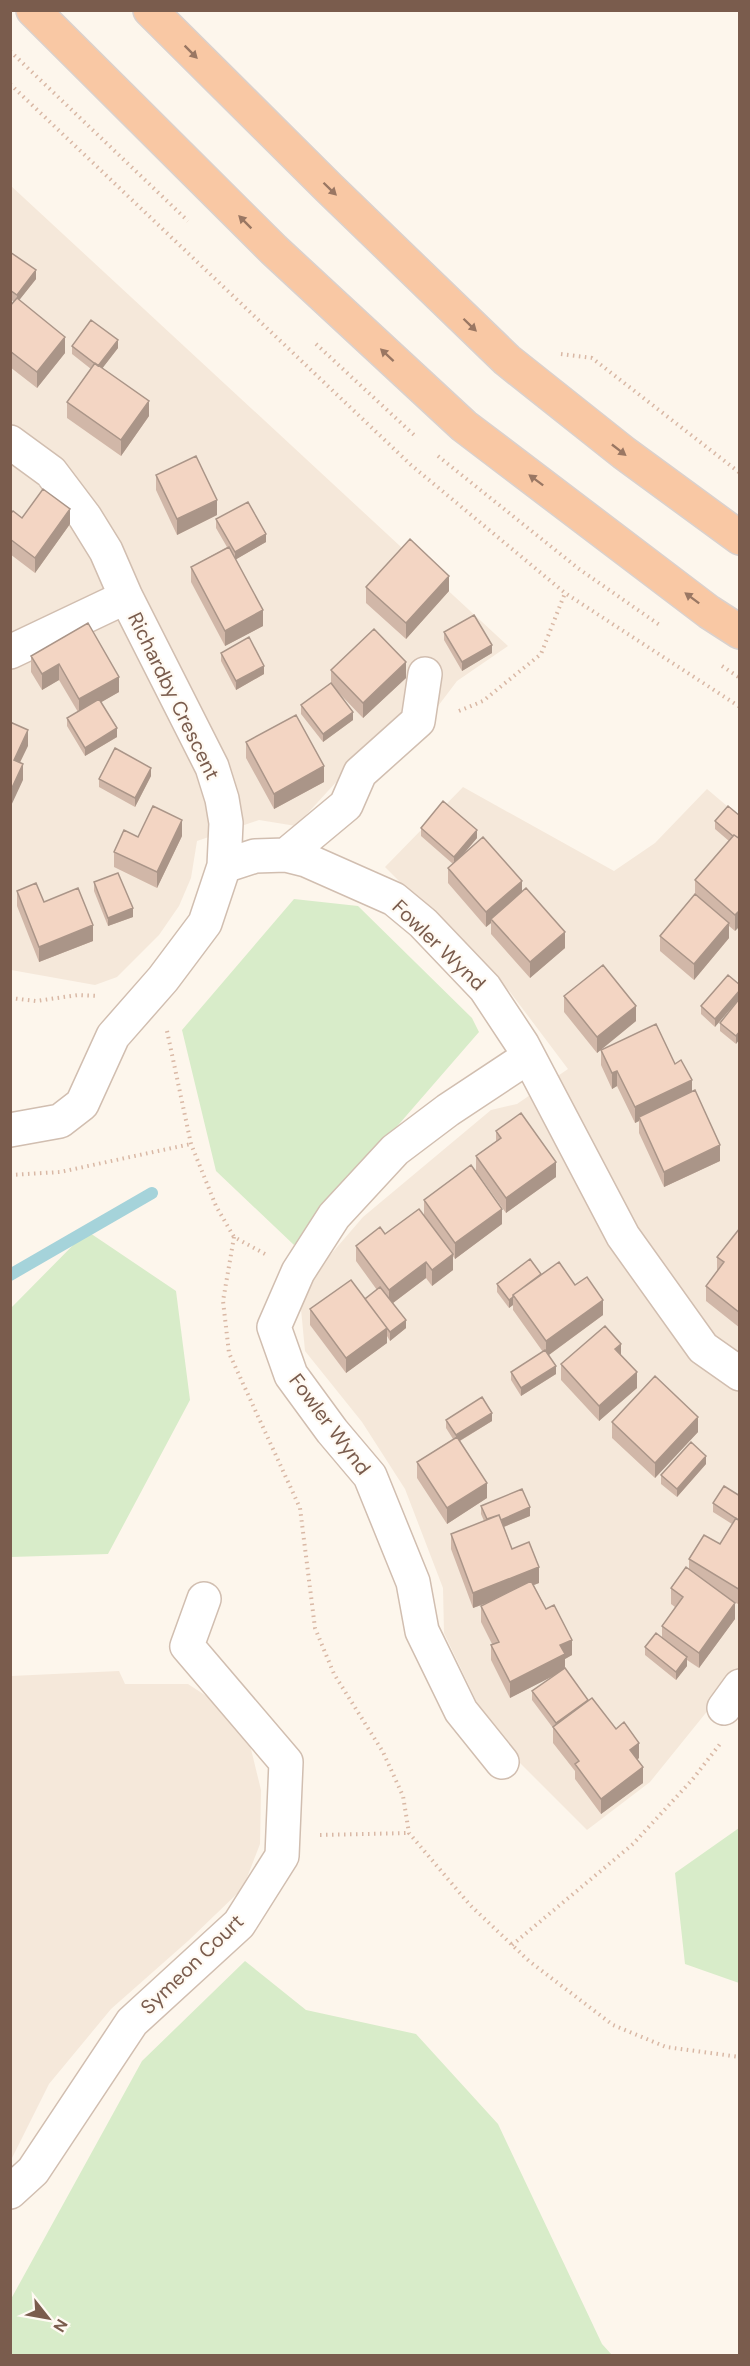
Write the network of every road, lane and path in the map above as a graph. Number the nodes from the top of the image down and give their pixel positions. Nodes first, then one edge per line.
1 (33, 10) edge
2 (150, 10) edge
3 (10, 84) edge
4 (555, 354) dead end
5 (10, 442) edge
6 (740, 473) edge
7 (740, 538) edge
8 (565, 592) junction
9 (126, 597) junction
10 (740, 632) edge
11 (10, 652) edge
12 (425, 674) dead end
13 (483, 701) dead end
14 (740, 707) edge
15 (286, 855) junction
16 (224, 866) junction
17 (100, 996) dead end
18 (10, 998) edge
19 (138, 1007) junction
20 (528, 1057) junction
21 (10, 1130) edge
22 (191, 1144) junction
23 (10, 1175) edge
24 (740, 1374) edge
25 (204, 1599) dead end
26 (729, 1711) edge
27 (502, 1762) dead end
28 (409, 1833) junction
29 (283, 1836) junction
30 (512, 1945) junction
31 (740, 2057) edge
32 (10, 2192) edge

10 -> 1 highway
2 -> 7 highway
3 - 8 path
4 - 6 path
5 - 9 street, Richardby Crescent
8 - 13 path
8 - 14 path
9 - 11 street, Richardby Crescent
9 - 16 street, Richardby Crescent
12 - 15 street
15 - 16 street
15 - 20 street, Fowler Wynd
16 - 19 street, Richardby Crescent
17 - 18 path
19 - 21 street, Richardby Crescent
19 - 22 path
20 - 24 street, Fowler Wynd
20 - 27 street, Fowler Wynd
22 - 23 path
22 - 28 path
25 - 29 street, Symeon Court
26 - 30 path
28 - 29 path
28 - 30 path
29 - 32 street, Symeon Court
30 - 31 path

